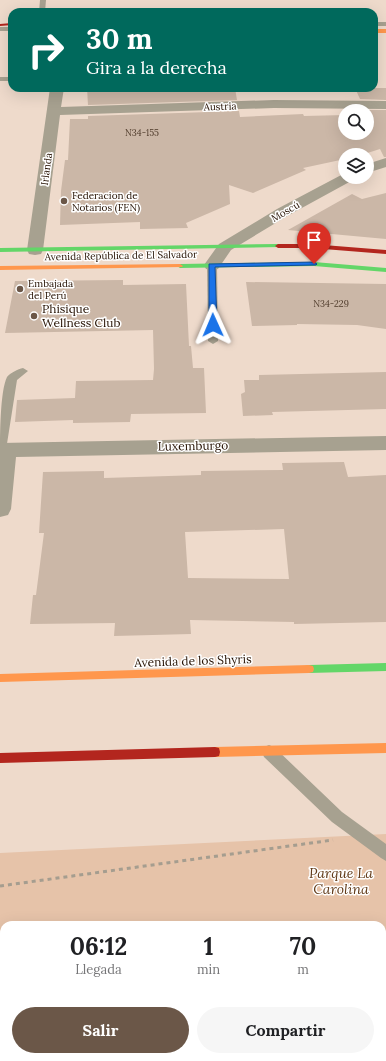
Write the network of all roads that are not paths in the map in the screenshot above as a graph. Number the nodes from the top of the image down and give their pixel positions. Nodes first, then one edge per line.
1 (56, 92) edge
2 (386, 105) edge
3 (54, 111) junction
4 (386, 162) edge
5 (374, 166) edge
6 (338, 182) edge
7 (225, 247) junction
8 (0, 250) edge
9 (35, 250) junction
10 (386, 252) edge
11 (212, 265) junction
12 (0, 268) edge
13 (386, 270) edge
14 (213, 341) dead end
15 (23, 372) dead end
16 (386, 443) edge
17 (3, 450) edge
18 (0, 508) edge
19 (386, 667) edge
20 (0, 678) edge
21 (386, 748) edge
22 (269, 752) junction
23 (0, 758) edge
24 (386, 853) edge

1 - 3 street, Irlanda
2 - 3 street, Austria
3 - 9 street, Irlanda
4 - 5 street
6 - 7 street, Moscú
7 - 9 street, Avenida República de El Salvador
7 - 10 street, Avenida República de El Salvador
7 - 11 street
8 - 9 street, Avenida República de El Salvador
11 - 12 street, Avenida República de El Salvador
11 - 13 street, Avenida República de El Salvador
11 - 14 lane
15 - 17 lane
16 - 17 street, Luxemburgo
17 - 18 street
19 - 20 street, Avenida de los Shyris
21 - 22 street
22 - 23 street
22 - 24 lane

